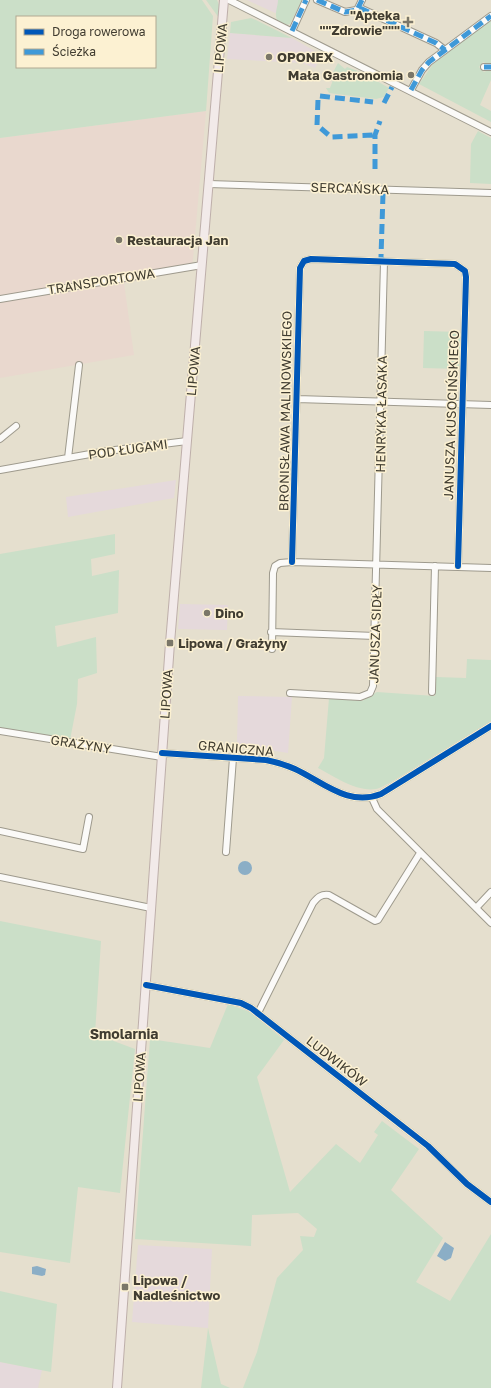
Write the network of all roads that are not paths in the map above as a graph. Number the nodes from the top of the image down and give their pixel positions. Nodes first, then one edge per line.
1 (224, 0) edge
2 (230, 0) edge
3 (306, 0) edge
4 (317, 0) edge
5 (362, 0) edge
6 (328, 2) edge
7 (358, 8) junction
8 (491, 16) edge
9 (292, 31) junction
10 (445, 50) junction
11 (411, 90) junction
12 (491, 132) edge
13 (209, 184) junction
14 (491, 193) edge
15 (384, 262) junction
16 (202, 265) junction
17 (0, 299) edge
18 (79, 365) dead end
19 (297, 399) junction
20 (382, 402) junction
21 (463, 404) junction
22 (491, 405) edge
23 (16, 426) dead end
24 (0, 439) edge
25 (187, 441) junction
26 (68, 458) junction
27 (0, 470) edge
28 (292, 562) junction
29 (378, 566) junction
30 (435, 566) junction
31 (458, 566) junction
32 (491, 568) edge
33 (271, 632) junction
34 (375, 636) junction
35 (272, 649) dead end
36 (432, 692) dead end
37 (290, 693) dead end
38 (491, 726) edge
39 (0, 731) edge
40 (162, 755) junction
41 (233, 758) junction
42 (372, 798) junction
43 (89, 817) dead end
44 (0, 831) edge
45 (226, 852) dead end
46 (420, 853) junction
47 (0, 877) edge
48 (491, 892) edge
49 (151, 908) junction
50 (476, 908) junction
51 (491, 923) edge
52 (146, 985) junction
53 (258, 1013) junction
54 (491, 1202) edge
55 (117, 1388) edge

1 - 13 main road, LIPOWA
2 - 9 street
3 - 9 street
4 - 6 street
5 - 7 street
6 - 7 street
7 - 10 street
8 - 10 street
9 - 11 street
10 - 11 street
11 - 12 street
13 - 14 street, SERCAŃSKA
13 - 16 main road, LIPOWA
15 - 19 street, BRONISŁAWA MALINOWSKIEGO
15 - 20 street, HENRYKA ŁASAKA
15 - 21 street, JANUSZA KUSOCIŃSKIEGO
16 - 17 street, TRANSPORTOWA
16 - 25 main road, LIPOWA
18 - 26 street, POD ŁUGAMI
19 - 20 street
19 - 28 street, BRONISŁAWA MALINOWSKIEGO
20 - 21 street
20 - 29 street, HENRYKA ŁASAKA
21 - 22 street
21 - 31 street, JANUSZA KUSOCIŃSKIEGO
23 - 24 street
25 - 26 street, POD ŁUGAMI
25 - 40 main road, LIPOWA
26 - 27 street, POD ŁUGAMI
28 - 29 street
28 - 33 street
29 - 30 street
29 - 34 street, JANUSZA SIDŁY
30 - 31 street
30 - 36 street
31 - 32 street
33 - 34 street
33 - 35 street
34 - 37 street, JANUSZA SIDŁY
38 - 42 street
39 - 40 street, GRAŻYNY
40 - 41 street, GRANICZNA
40 - 49 main road, LIPOWA
41 - 42 street, GRANICZNA
41 - 45 street
42 - 46 street
43 - 44 street
46 - 50 street
46 - 53 street
47 - 49 street
48 - 50 street
49 - 52 main road, LIPOWA
50 - 51 street
52 - 53 street, LUDWIKÓW
52 - 55 main road, LIPOWA
53 - 54 street, LUDWIKÓW

